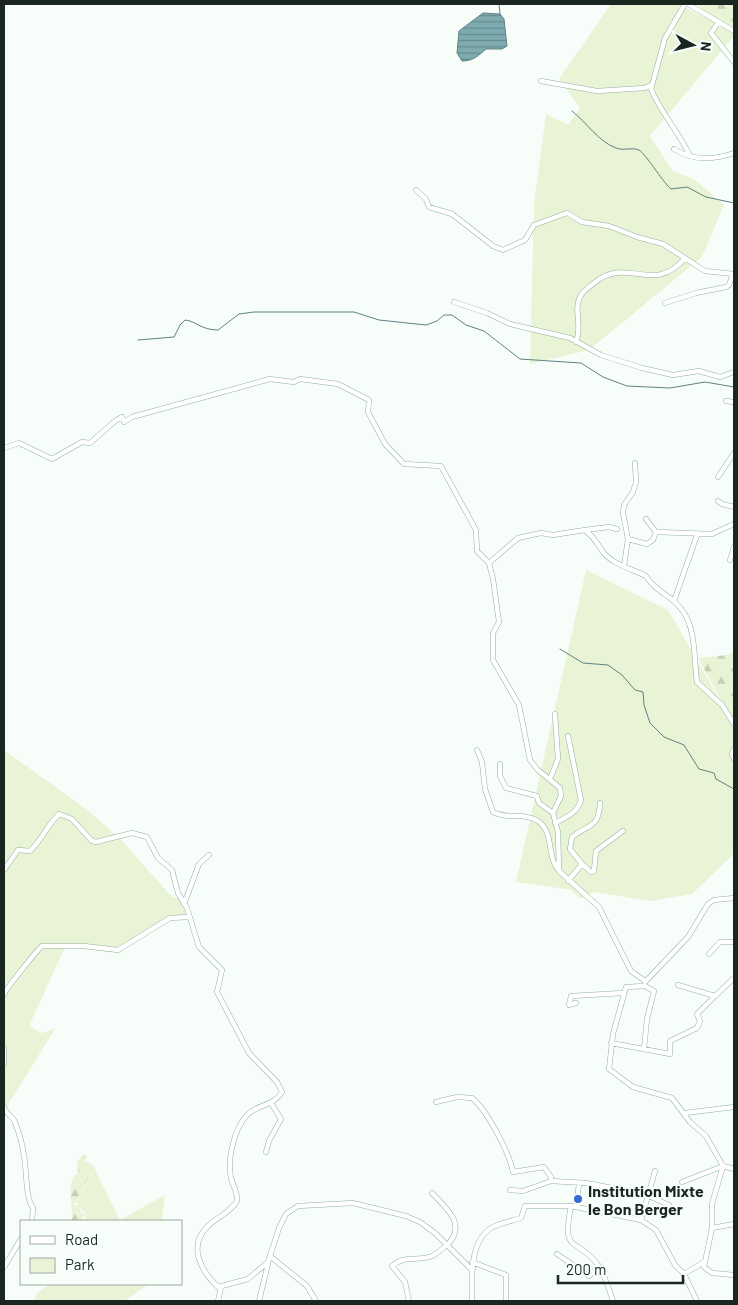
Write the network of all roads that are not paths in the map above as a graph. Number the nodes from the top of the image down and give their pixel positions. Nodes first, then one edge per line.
1 (686, 4) edge
2 (718, 23) junction
3 (734, 31) edge
4 (734, 62) edge
5 (541, 81) dead end
6 (651, 85) junction
7 (674, 150) dead end
8 (734, 153) edge
9 (690, 156) junction
10 (416, 190) dead end
11 (685, 258) junction
12 (734, 274) edge
13 (454, 302) dead end
14 (665, 303) dead end
15 (576, 342) junction
16 (734, 372) edge
17 (726, 401) dead end
18 (734, 402) edge
19 (4, 448) edge
20 (734, 452) edge
21 (635, 463) dead end
22 (718, 477) dead end
23 (718, 501) dead end
24 (734, 507) edge
25 (646, 519) dead end
26 (734, 524) edge
27 (617, 529) dead end
28 (585, 530) junction
29 (656, 532) junction
30 (697, 535) junction
31 (628, 539) junction
32 (734, 547) edge
33 (730, 560) dead end
34 (489, 563) junction
35 (624, 566) junction
36 (674, 601) junction
37 (555, 714) dead end
38 (734, 724) edge
39 (568, 736) dead end
40 (734, 749) edge
41 (477, 750) dead end
42 (734, 759) edge
43 (500, 764) dead end
44 (550, 779) junction
45 (600, 803) dead end
46 (553, 813) junction
47 (555, 823) junction
48 (623, 831) dead end
49 (208, 855) dead end
50 (582, 864) junction
51 (4, 870) edge
52 (559, 870) junction
53 (568, 881) junction
54 (734, 898) edge
55 (184, 904) junction
56 (189, 917) junction
57 (734, 942) edge
58 (709, 954) dead end
59 (734, 978) edge
60 (645, 983) junction
61 (678, 985) dead end
62 (623, 992) junction
63 (4, 994) edge
64 (715, 996) junction
65 (576, 1003) dead end
66 (611, 1043) junction
67 (4, 1048) edge
68 (644, 1048) junction
69 (4, 1064) edge
70 (436, 1102) dead end
71 (271, 1103) junction
72 (4, 1107) edge
73 (734, 1107) edge
74 (685, 1113) junction
75 (266, 1152) dead end
76 (723, 1166) junction
77 (734, 1169) edge
78 (655, 1171) dead end
79 (551, 1181) junction
80 (682, 1182) dead end
81 (579, 1184) junction
82 (510, 1190) dead end
83 (432, 1193) dead end
84 (648, 1196) junction
85 (669, 1205) dead end
86 (573, 1206) junction
87 (32, 1220) edge
88 (641, 1220) junction
89 (734, 1224) edge
90 (712, 1228) junction
91 (20, 1241) edge
92 (446, 1245) junction
93 (556, 1254) dead end
94 (271, 1257) junction
95 (268, 1262) junction
96 (472, 1262) junction
97 (704, 1262) junction
98 (599, 1266) junction
99 (4, 1267) edge
100 (472, 1270) junction
101 (684, 1274) junction
102 (734, 1275) edge
103 (221, 1287) junction
104 (218, 1301) edge
105 (259, 1301) edge
106 (316, 1301) edge
107 (410, 1301) edge
108 (472, 1301) edge
109 (506, 1301) edge
110 (613, 1301) edge
111 (697, 1301) edge

1 - 2 street
1 - 6 street
2 - 3 street
2 - 4 street
5 - 6 street
6 - 9 street
7 - 9 street
8 - 9 street
10 - 11 street
11 - 12 street
11 - 15 street
12 - 14 street
13 - 15 street
15 - 16 street
17 - 18 street
19 - 34 street
20 - 22 street
21 - 31 street
23 - 24 street
25 - 29 street
26 - 30 street
27 - 28 street
28 - 34 street
28 - 35 street
29 - 30 street
29 - 31 street
30 - 36 street
31 - 35 street
32 - 33 street
34 - 44 street
35 - 36 street
36 - 38 street
37 - 44 street
39 - 47 street
40 - 42 street
41 - 52 street
43 - 46 street
44 - 46 street
45 - 50 street
46 - 47 street
47 - 52 street
48 - 50 street
49 - 55 street
50 - 53 street
51 - 55 street
52 - 53 street
53 - 60 street
54 - 60 street
55 - 56 street
56 - 63 street
56 - 71 street
57 - 58 street
59 - 64 street
60 - 62 street
60 - 68 street
61 - 64 street
62 - 65 street
62 - 66 street
64 - 68 street
66 - 68 street
66 - 74 street
67 - 69 street
70 - 79 street
71 - 75 street
71 - 103 street
72 - 87 street
73 - 74 street
74 - 76 street
76 - 77 street
76 - 80 street
76 - 90 street
78 - 84 street
79 - 81 street
79 - 82 street
81 - 84 street
81 - 86 street
83 - 92 street
84 - 85 street
84 - 88 street
86 - 88 street
86 - 96 street
86 - 98 street
88 - 101 street
89 - 90 street
90 - 97 street
91 - 99 street
92 - 94 street
92 - 100 street
92 - 107 street
93 - 98 street
94 - 95 street
94 - 106 street
95 - 103 street
95 - 105 street
96 - 100 street
96 - 109 street
97 - 101 street
97 - 102 street
98 - 110 street
100 - 108 street
101 - 111 street
103 - 104 street

